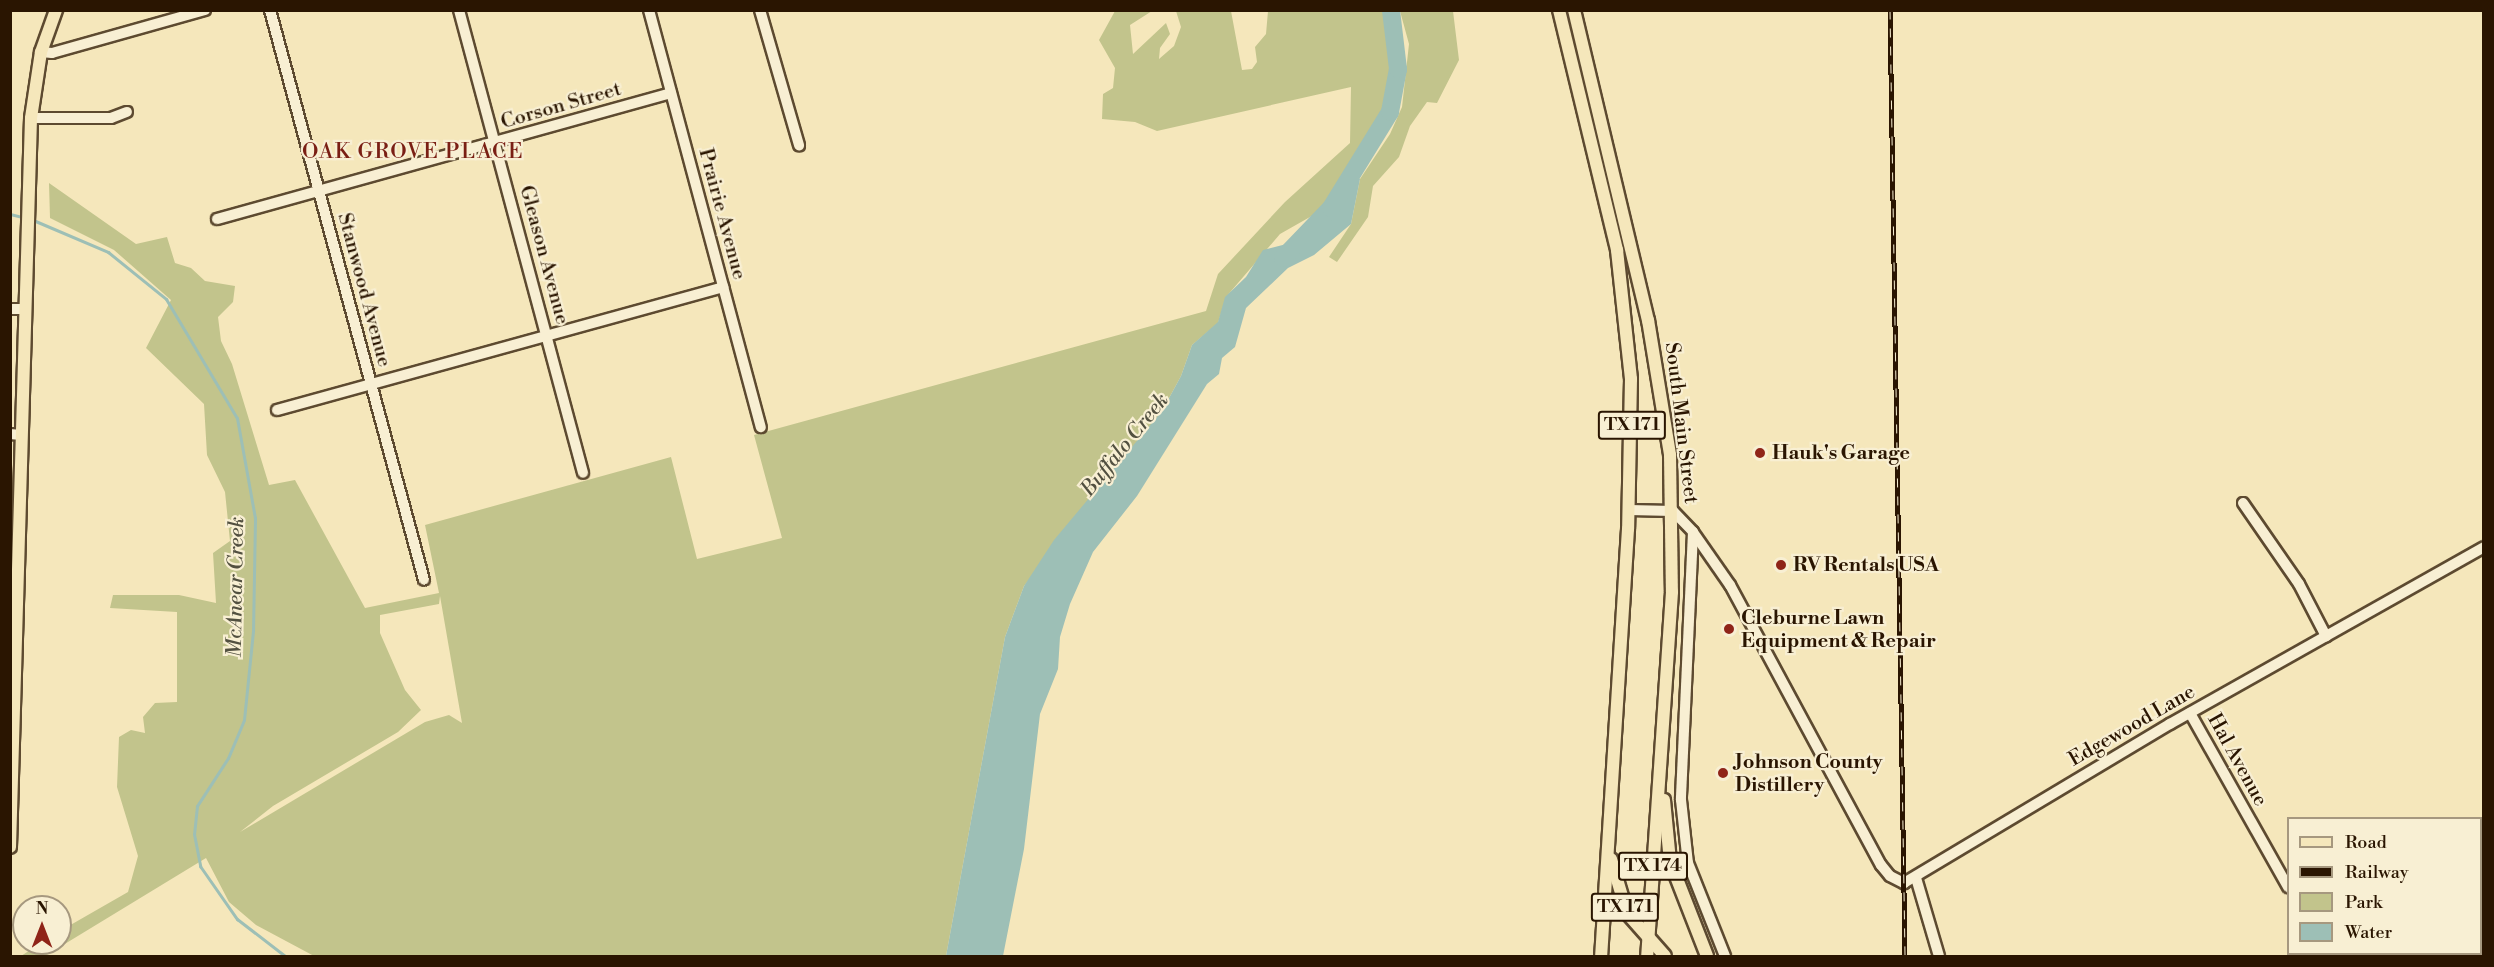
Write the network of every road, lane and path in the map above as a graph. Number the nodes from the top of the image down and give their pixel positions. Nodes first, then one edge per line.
1 (56, 10) edge
2 (205, 10) edge
3 (270, 10) edge
4 (459, 10) edge
5 (649, 10) edge
6 (760, 10) edge
7 (1559, 10) edge
8 (1574, 10) edge
9 (41, 52) junction
10 (1586, 60) junction
11 (1572, 64) junction
12 (671, 93) junction
13 (127, 112) dead end
14 (31, 118) junction
15 (496, 143) junction
16 (799, 145) dead end
17 (318, 190) junction
18 (217, 219) dead end
19 (723, 287) junction
20 (10, 309) edge
21 (25, 309) junction
22 (547, 336) junction
23 (371, 384) junction
24 (277, 410) dead end
25 (761, 427) dead end
26 (16, 435) edge
27 (15, 450) edge
28 (583, 474) dead end
29 (2243, 503) dead end
30 (1629, 510) junction
31 (1673, 511) junction
32 (1693, 532) junction
33 (2484, 547) edge
34 (424, 580) dead end
35 (2326, 636) junction
36 (2190, 713) junction
37 (1660, 776) junction
38 (1607, 846) junction
39 (10, 847) edge
40 (1916, 878) junction
41 (2287, 883) edge
42 (1648, 942) junction
43 (1600, 957) edge
44 (1647, 957) edge
45 (1665, 957) edge
46 (1707, 957) edge
47 (1725, 957) edge
48 (1939, 957) edge

1 - 9 main road
2 - 9 street
3 - 17 street, Stanwood Avenue
4 - 15 street, Gleason Avenue
5 - 12 street, Prairie Avenue
6 - 16 street
7 - 11 main road, TX 171
8 - 10 main road, South Main Street / TX 171
9 - 14 main road
10 - 11 street
10 - 31 main road, South Main Street / TX 171
11 - 30 main road, TX 171
12 - 15 street, Corson Street
12 - 19 street, Prairie Avenue
13 - 14 street
14 - 21 main road
15 - 17 street, Corson Street
15 - 22 street, Gleason Avenue
17 - 18 street, Corson Street
17 - 23 street, Stanwood Avenue
19 - 22 street
19 - 25 street, Prairie Avenue
20 - 21 street
21 - 26 main road
22 - 23 street
22 - 28 street, Gleason Avenue
23 - 24 street
23 - 34 street, Stanwood Avenue
26 - 27 main road
27 - 39 main road
29 - 35 street
30 - 31 street
30 - 38 main road, TX 171
31 - 32 street
31 - 37 main road, South Main Street / TX 171
32 - 40 street
32 - 47 street
33 - 35 street, Edgewood Lane
35 - 36 street, Edgewood Lane
36 - 40 street, Edgewood Lane
36 - 41 street, Hal Avenue
37 - 42 main road, South Main Street / TX 174
37 - 46 main road, TX 171
38 - 42 main road, TX 171
38 - 43 main road, TX 174
40 - 48 street
42 - 44 main road, South Main Street / TX 174
42 - 45 main road, TX 171

